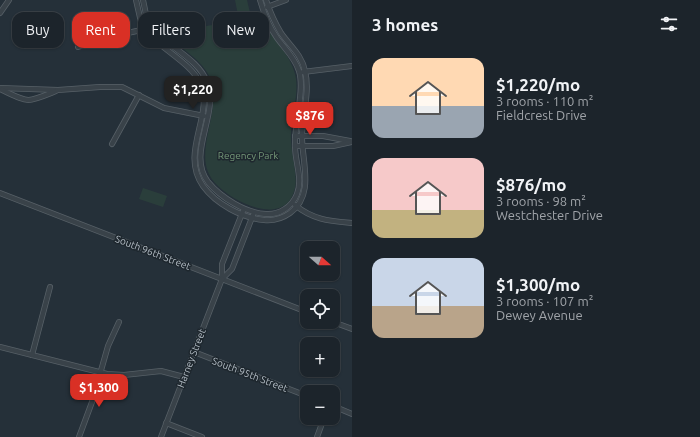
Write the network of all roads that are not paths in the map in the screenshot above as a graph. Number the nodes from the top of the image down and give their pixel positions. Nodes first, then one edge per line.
1 (9, 0) edge
2 (136, 0) edge
3 (143, 0) edge
4 (260, 0) edge
5 (266, 0) edge
6 (286, 0) edge
7 (269, 7) junction
8 (263, 9) junction
9 (138, 12) edge
10 (146, 12) edge
11 (0, 13) edge
12 (164, 48) edge
13 (175, 48) edge
14 (352, 66) edge
15 (306, 72) junction
16 (300, 73) junction
17 (0, 89) edge
18 (58, 90) junction
19 (140, 95) junction
20 (201, 116) junction
21 (207, 117) junction
22 (295, 136) junction
23 (302, 136) junction
24 (352, 142) edge
25 (112, 144) dead end
26 (294, 146) junction
27 (302, 146) junction
28 (0, 192) edge
29 (292, 202) junction
30 (244, 207) junction
31 (297, 207) junction
32 (254, 211) junction
33 (242, 214) junction
34 (252, 218) junction
35 (352, 223) edge
36 (222, 279) junction
37 (50, 287) dead end
38 (300, 309) edge
39 (119, 322) dead end
40 (340, 325) edge
41 (352, 329) edge
42 (0, 347) edge
43 (194, 352) junction
44 (32, 355) junction
45 (101, 372) junction
46 (184, 377) junction
47 (300, 393) edge
48 (340, 409) edge
49 (352, 414) edge
50 (166, 423) junction
51 (321, 425) edge
52 (79, 437) edge
53 (161, 437) edge
54 (202, 437) edge
55 (317, 437) edge

1 - 11 street
2 - 9 street
3 - 10 street
4 - 8 street
5 - 7 street
6 - 7 street
7 - 8 street
7 - 15 street
8 - 16 street
12 - 20 street
13 - 21 street
14 - 15 street
15 - 16 street
15 - 23 street
16 - 22 street
17 - 18 street
17 - 18 street
18 - 19 street
19 - 20 street
19 - 25 street
20 - 21 street
20 - 33 street
21 - 30 street
22 - 23 street
22 - 26 street
23 - 24 street
23 - 27 street
24 - 27 street
26 - 27 street
26 - 29 street
27 - 31 street
28 - 36 street, South 96th Street
29 - 31 street
29 - 32 street
30 - 32 street
30 - 33 street
31 - 34 street
31 - 35 street
32 - 34 street
33 - 34 street
33 - 36 street
34 - 36 street
36 - 38 street, South 96th Street
36 - 43 street, Harney Street
37 - 44 street
39 - 45 street
40 - 41 street
42 - 44 street
43 - 46 street, Harney Street
43 - 47 street, South 95th Street
44 - 45 street
45 - 46 street
45 - 52 street
46 - 50 street, Harney Street
48 - 49 street
50 - 53 street, Harney Street
50 - 54 street
51 - 55 street

